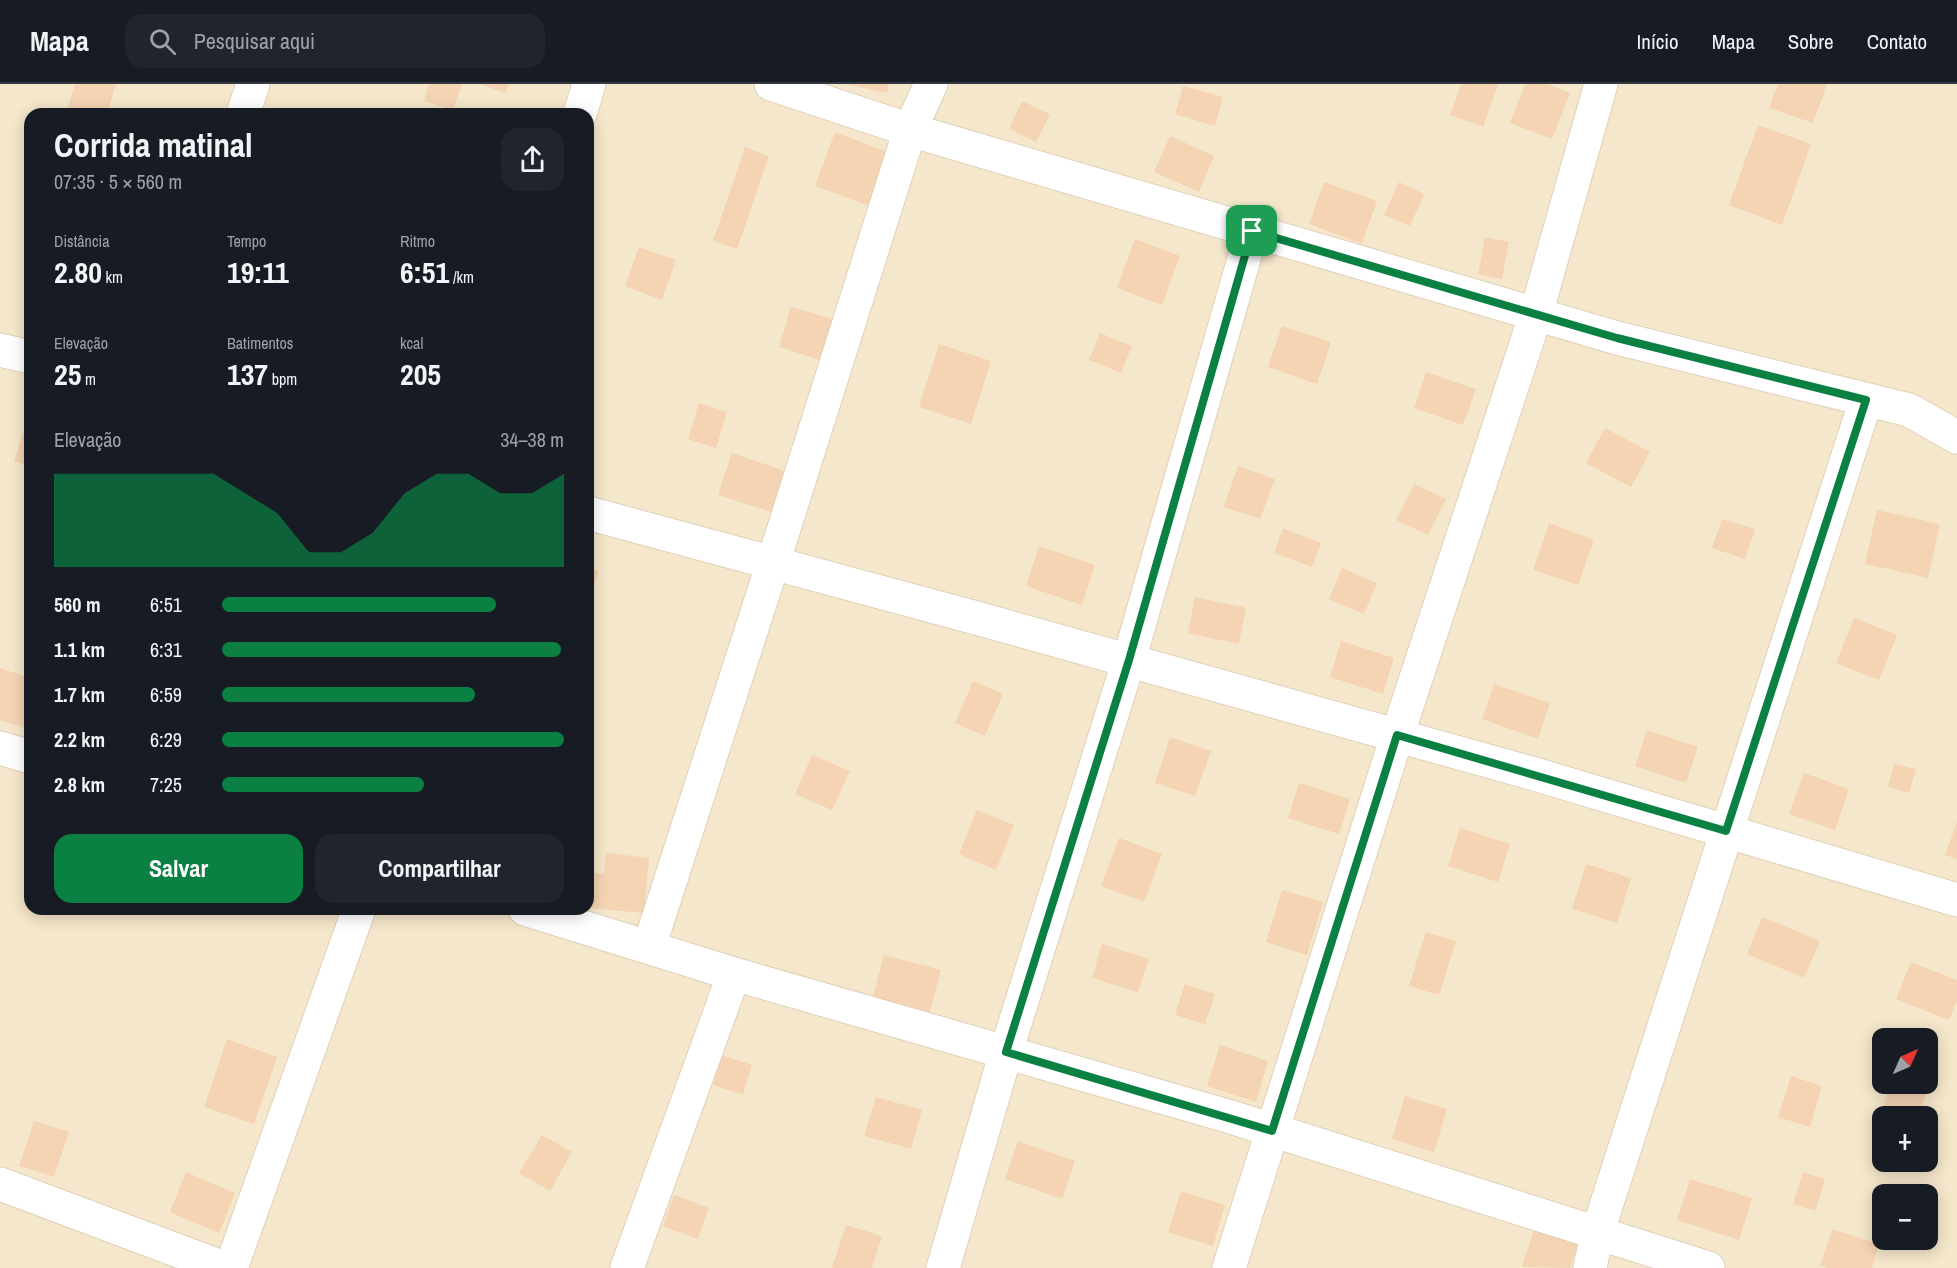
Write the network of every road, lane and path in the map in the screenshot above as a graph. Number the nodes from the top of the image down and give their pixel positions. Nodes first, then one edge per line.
1 (252, 84) edge
2 (589, 84) edge
3 (771, 84) edge
4 (931, 84) edge
5 (1601, 84) edge
6 (245, 108) edge
7 (582, 108) edge
8 (910, 130) junction
9 (1252, 231) junction
10 (1536, 314) junction
11 (0, 350) edge
12 (24, 356) edge
13 (1866, 400) junction
14 (1957, 437) edge
15 (594, 515) edge
16 (773, 563) junction
17 (1129, 660) junction
18 (1397, 735) junction
19 (0, 748) edge
20 (24, 755) edge
21 (1726, 831) junction
22 (1957, 900) edge
23 (357, 915) edge
24 (545, 915) edge
25 (649, 947) junction
26 (734, 974) junction
27 (1006, 1052) junction
28 (1272, 1131) junction
29 (0, 1184) edge
30 (1597, 1234) junction
31 (224, 1268) edge
32 (231, 1268) edge
33 (627, 1268) edge
34 (943, 1268) edge
35 (1229, 1268) edge
36 (1590, 1268) edge
37 (1707, 1268) edge

1 - 6 street
2 - 7 street
3 - 8 street
4 - 8 street
5 - 10 street
8 - 9 street
8 - 16 street
9 - 10 street
9 - 17 street
10 - 13 street
10 - 18 street
11 - 12 street
13 - 14 street
13 - 21 street
15 - 16 street
16 - 17 street
16 - 25 street
17 - 18 street
17 - 27 street
18 - 21 street
18 - 28 street
19 - 20 street
21 - 22 street
21 - 30 street
23 - 32 street
24 - 25 street
25 - 26 street
26 - 27 street
26 - 33 street
27 - 28 street
27 - 34 street
28 - 30 street
28 - 35 street
29 - 31 street
30 - 36 street
30 - 37 street

